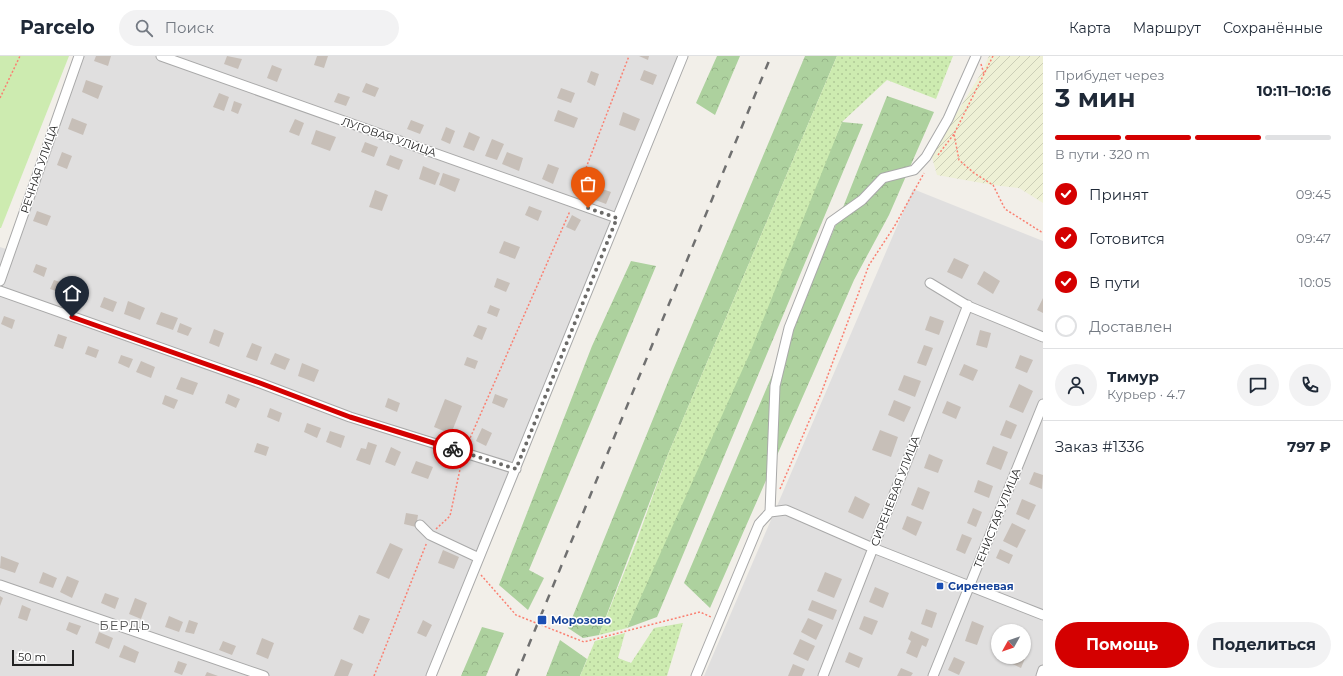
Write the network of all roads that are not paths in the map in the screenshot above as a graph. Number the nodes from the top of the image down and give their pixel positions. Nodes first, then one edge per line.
1 (79, 56) edge
2 (161, 56) edge
3 (684, 56) edge
4 (976, 56) edge
5 (617, 218) junction
6 (0, 281) edge
7 (930, 283) dead end
8 (0, 291) edge
9 (968, 306) junction
10 (1043, 337) edge
11 (1043, 404) edge
12 (516, 469) junction
13 (770, 512) junction
14 (420, 525) dead end
15 (873, 548) junction
16 (480, 558) junction
17 (0, 586) edge
18 (970, 586) junction
19 (1043, 615) edge
20 (1043, 670) edge
21 (264, 676) edge
22 (431, 676) edge
23 (696, 676) edge
24 (823, 676) edge
25 (933, 676) edge
26 (1041, 676) edge

1 - 6 street, РЕЧНАЯ УЛИЦА
2 - 5 street, ЛУГОВАЯ УЛИЦА
3 - 5 street
4 - 13 street
5 - 12 street
7 - 9 street
8 - 12 street
9 - 10 street
9 - 15 street, СИРЕНЕВАЯ УЛИЦА
11 - 18 street, ТЕНИСТАЯ УЛИЦА
12 - 16 street
13 - 15 street
13 - 23 street
14 - 16 street
15 - 18 street
15 - 24 street, СИРЕНЕВАЯ УЛИЦА
16 - 22 street
17 - 21 street
18 - 19 street
18 - 25 street, ТЕНИСТАЯ УЛИЦА
20 - 26 street

